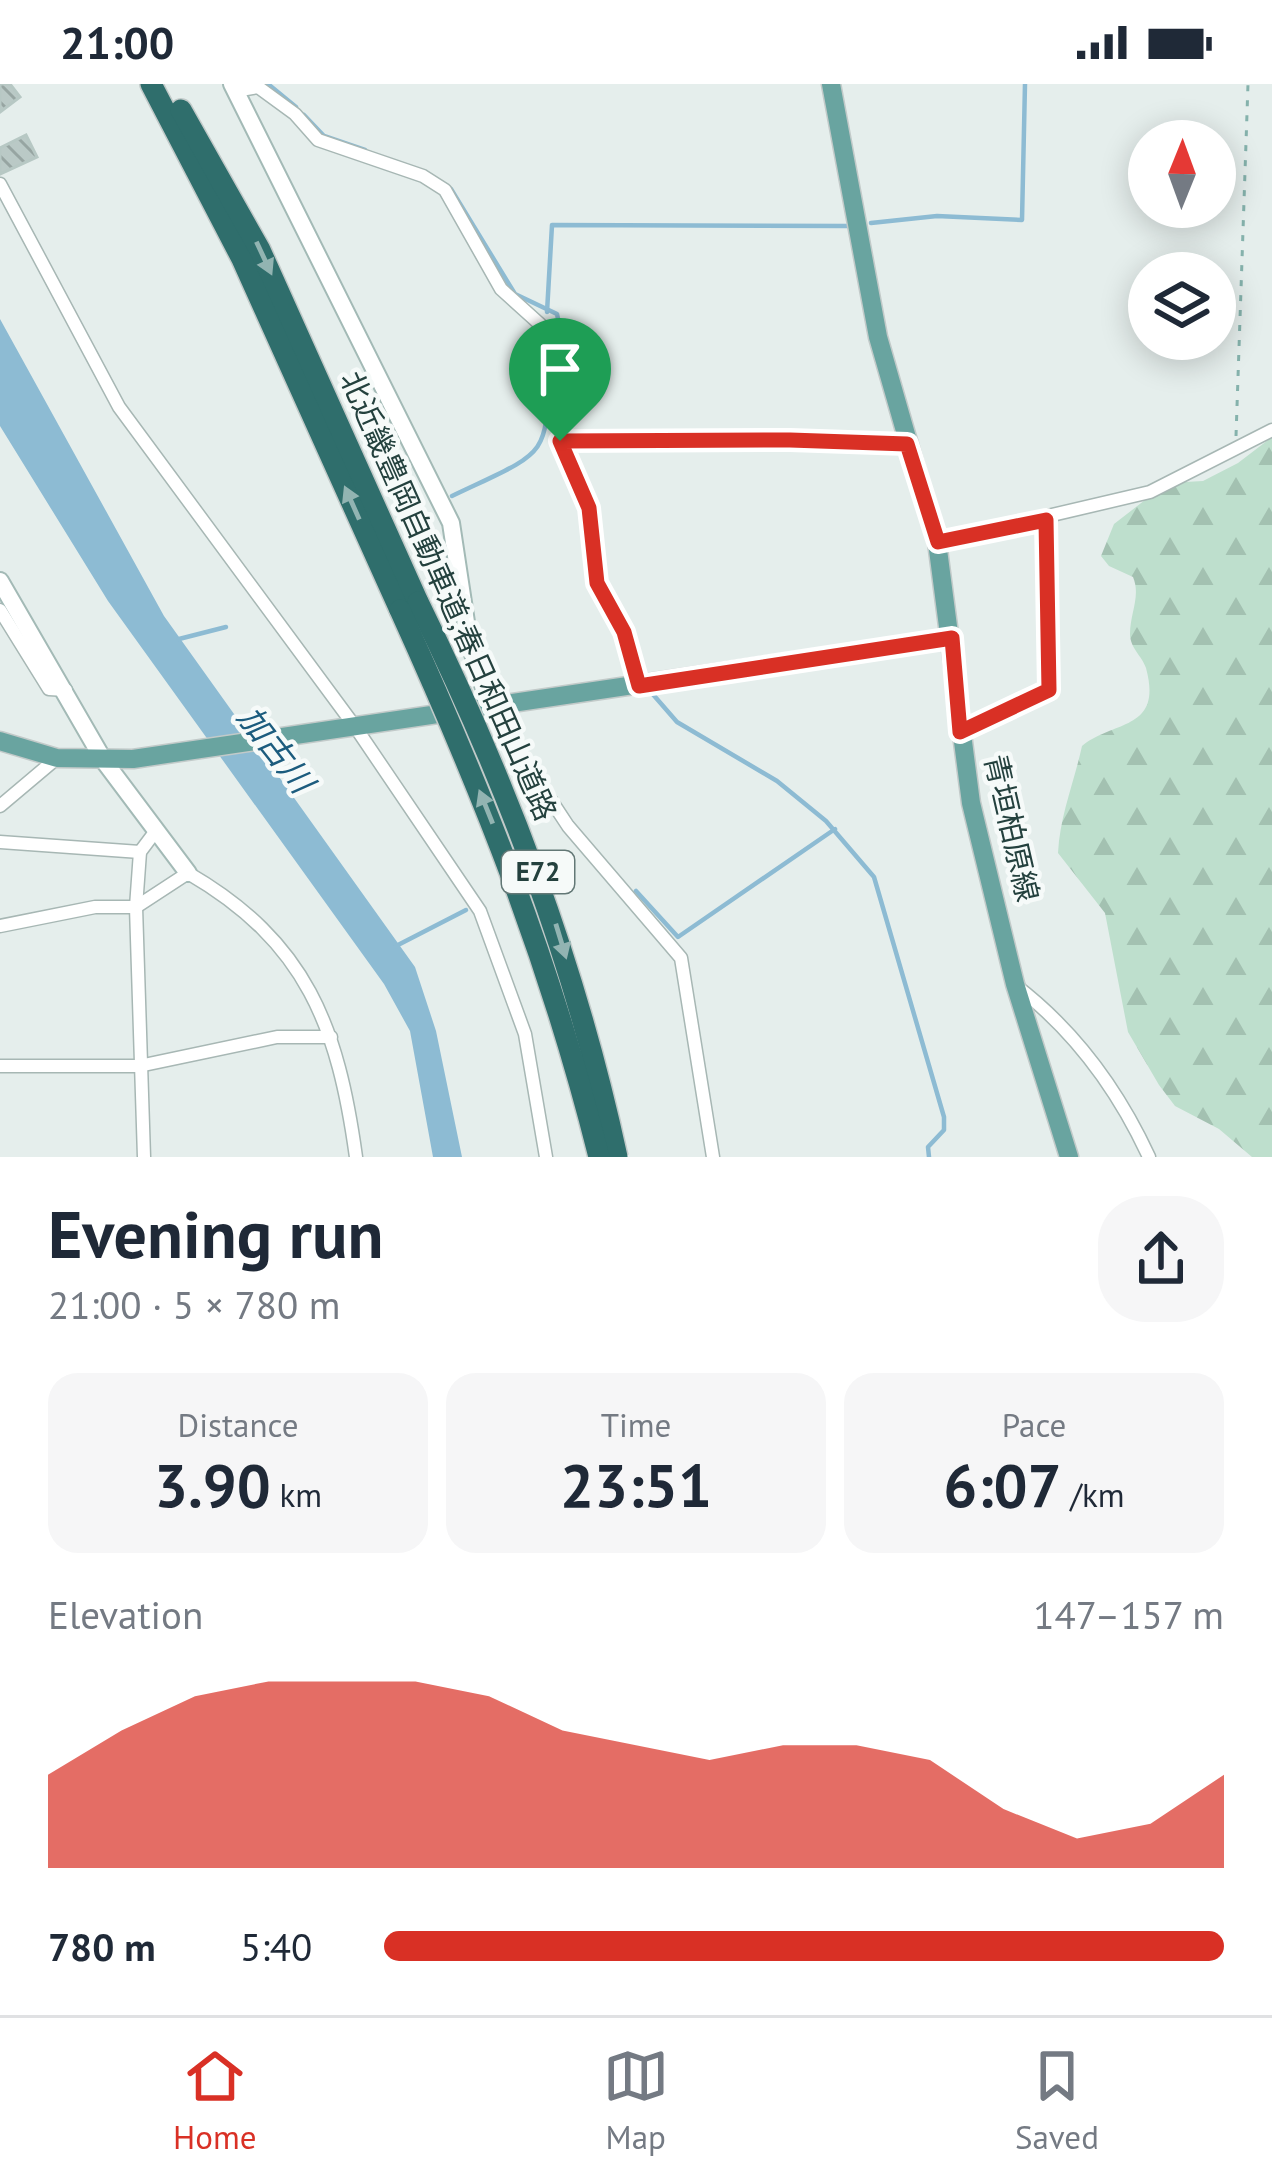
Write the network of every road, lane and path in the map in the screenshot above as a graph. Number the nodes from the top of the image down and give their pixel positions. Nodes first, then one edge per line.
1 (151, 84) edge
2 (164, 84) edge
3 (831, 84) edge
4 (1248, 84) edge
5 (233, 87) edge
6 (0, 184) edge
7 (1272, 430) edge
8 (560, 441) junction
9 (907, 444) junction
10 (1236, 447) junction
11 (1046, 520) junction
12 (938, 542) junction
13 (0, 581) edge
14 (409, 606) junction
15 (0, 610) edge
16 (952, 638) junction
17 (639, 686) junction
18 (67, 690) junction
19 (491, 709) junction
20 (350, 729) junction
21 (960, 732) junction
22 (0, 741) edge
23 (57, 758) junction
24 (104, 760) junction
25 (0, 806) edge
26 (154, 832) junction
27 (0, 842) edge
28 (140, 852) junction
29 (188, 873) junction
30 (136, 907) junction
31 (0, 926) edge
32 (1015, 984) junction
33 (331, 1037) junction
34 (0, 1066) edge
35 (139, 1066) junction
36 (144, 1157) edge
37 (356, 1157) edge
38 (546, 1157) edge
39 (599, 1157) edge
40 (617, 1157) edge
41 (713, 1157) edge
42 (1069, 1157) edge
43 (1149, 1157) edge

14 -> 1 highway, 北近畿豊岡自動車道;春日和田山道路 / E72
2 -> 14 highway, 北近畿豊岡自動車道;春日和田山道路 / E72
3 - 9 main road, 青垣柏原線
4 - 10 path
5 - 8 street
5 - 19 street
6 - 20 street
7 - 10 street
8 - 9 street
8 - 17 street
9 - 12 main road, 青垣柏原線
10 - 11 street
11 - 12 street
11 - 21 street
12 - 16 main road, 青垣柏原線
13 - 18 street
39 -> 14 highway, 北近畿豊岡自動車道;春日和田山道路 / E72, bridge
14 -> 40 highway, 北近畿豊岡自動車道;春日和田山道路 / E72, bridge
15 - 18 street
16 - 17 main road
16 - 21 main road, 青垣柏原線
17 - 19 main road
18 - 24 street
19 - 20 main road
19 - 41 street
20 - 24 main road
20 - 38 street
21 - 32 main road, 青垣柏原線
22 - 23 main road
23 - 24 main road
23 - 25 street
24 - 26 street
26 - 28 street
26 - 29 street
27 - 28 street
28 - 30 street
29 - 30 street
29 - 33 street
30 - 31 street
30 - 35 street
32 - 42 main road, 青垣柏原線
32 - 43 street
33 - 35 street
33 - 37 street
34 - 35 street
35 - 36 street

